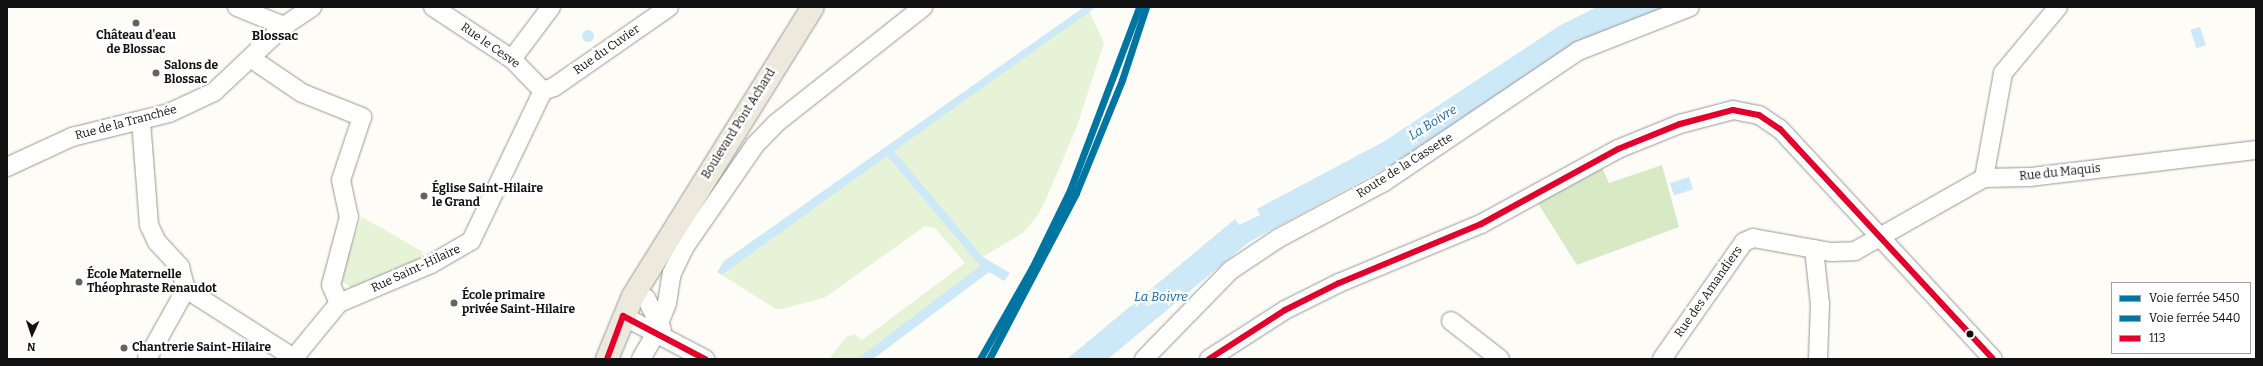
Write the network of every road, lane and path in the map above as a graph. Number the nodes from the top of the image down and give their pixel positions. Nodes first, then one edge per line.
1 (237, 7) edge
2 (312, 7) edge
3 (433, 7) edge
4 (551, 7) edge
5 (669, 7) edge
6 (813, 7) edge
7 (923, 7) edge
8 (1690, 7) edge
9 (2058, 7) edge
10 (284, 26) junction
11 (252, 59) junction
12 (512, 59) junction
13 (543, 90) junction
14 (141, 121) junction
15 (2256, 150) edge
16 (7, 167) edge
17 (1984, 178) junction
18 (1880, 238) junction
19 (665, 242) junction
20 (1814, 249) junction
21 (186, 289) junction
22 (661, 300) junction
23 (339, 303) junction
24 (1450, 321) dead end
25 (628, 323) junction
26 (658, 332) junction
27 (147, 359) edge
28 (294, 359) edge
29 (607, 359) edge
30 (618, 359) edge
31 (641, 359) edge
32 (685, 359) edge
33 (705, 359) edge
34 (1144, 359) edge
35 (1209, 359) edge
36 (1500, 359) edge
37 (1662, 359) edge
38 (1818, 359) edge
39 (1993, 359) edge

1 - 10 street
2 - 10 street, Rue de la Tranchée
3 - 12 street, Rue le Cesve
4 - 12 street
5 - 13 street, Rue du Cuvier
6 - 19 main road, Boulevard Pont Achard
7 - 22 street
8 - 34 street, Route de la Cassette
9 - 17 street
10 - 11 street, Rue de la Tranchée
11 - 14 street, Rue de la Tranchée
11 - 23 street
12 - 13 street, Rue le Cesve
13 - 23 street, Rue Saint-Hilaire
14 - 16 street, Rue de la Tranchée
14 - 21 street
15 - 17 street, Rue du Maquis
17 - 18 street, Rue du Maquis
18 - 20 street, Rue des Amandiers
18 - 35 street
18 - 39 street
19 - 22 main road, Boulevard Pont Achard
19 - 25 main road, Boulevard Pont Achard
20 - 37 street, Rue des Amandiers
20 - 38 street
21 - 27 street
21 - 28 street
22 - 25 main road, Boulevard Pont Achard
22 - 26 street
23 - 28 street, Rue Saint-Hilaire
24 - 36 street
25 - 26 street
25 - 29 main road, Boulevard Pont Achard
25 - 30 main road, Boulevard Pont Achard
26 - 31 street
26 - 32 street
26 - 33 street

